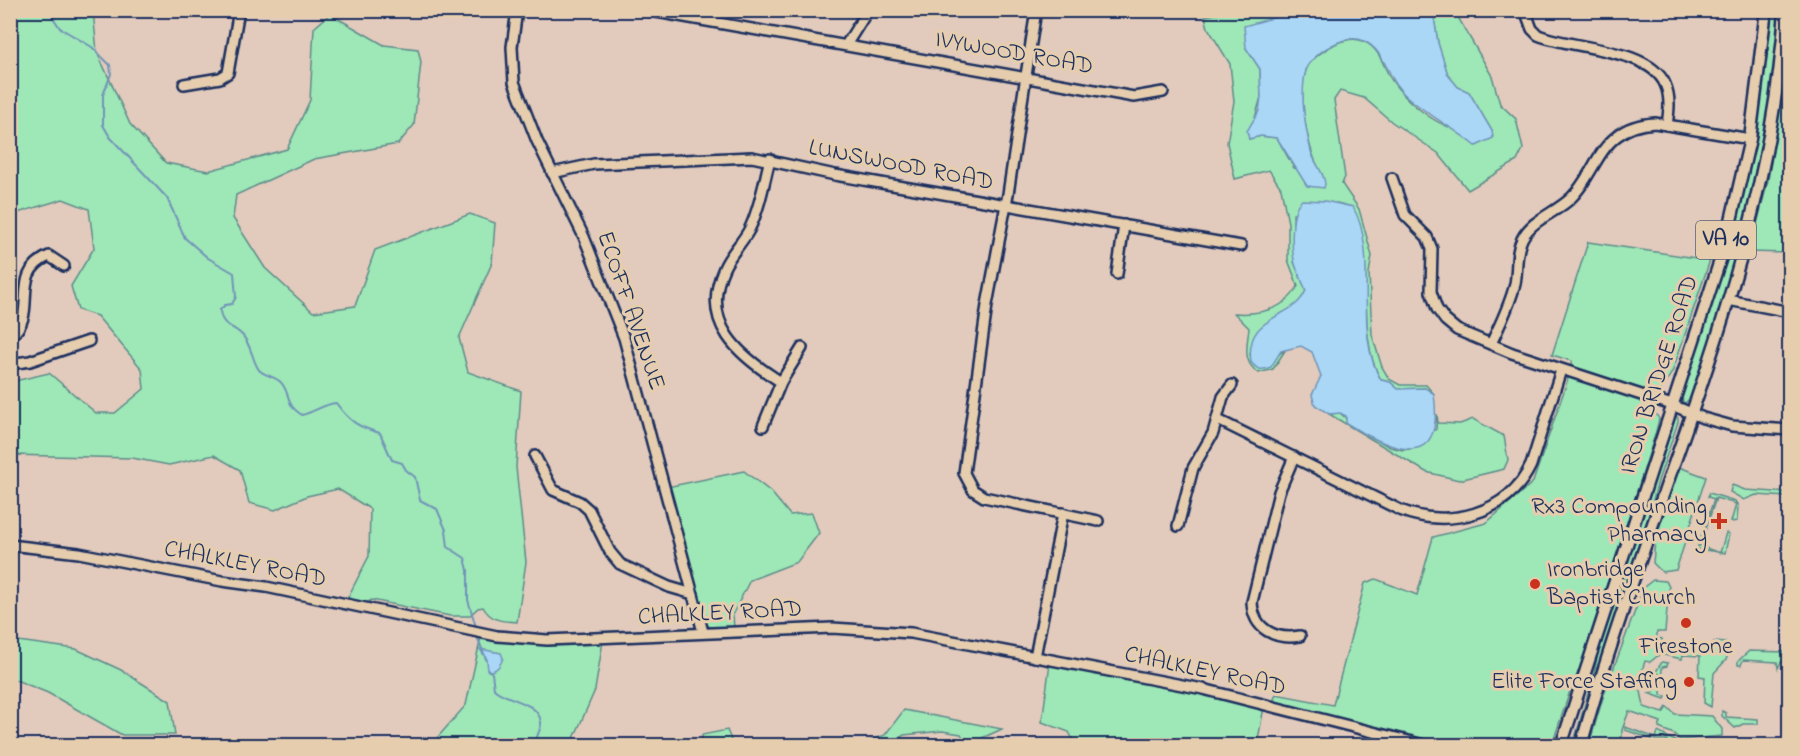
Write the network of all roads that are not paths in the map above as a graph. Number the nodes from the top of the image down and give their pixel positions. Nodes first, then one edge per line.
1 (238, 10) edge
2 (517, 10) edge
3 (645, 10) edge
4 (868, 10) edge
5 (1036, 10) edge
6 (1525, 10) edge
7 (1766, 10) edge
8 (1785, 10) edge
9 (678, 13) edge
10 (846, 45) junction
11 (1026, 77) junction
12 (184, 84) dead end
13 (1163, 92) dead end
14 (1667, 125) junction
15 (1750, 139) junction
16 (770, 159) junction
17 (552, 173) junction
18 (1392, 178) dead end
19 (1006, 205) junction
20 (1124, 225) junction
21 (1241, 246) dead end
22 (64, 266) dead end
23 (1117, 274) dead end
24 (1728, 300) junction
25 (1790, 312) edge
26 (10, 337) edge
27 (89, 341) dead end
28 (1491, 344) junction
29 (802, 348) dead end
30 (10, 364) edge
31 (1560, 370) junction
32 (781, 382) junction
33 (1232, 385) dead end
34 (1672, 405) junction
35 (1690, 413) junction
36 (1218, 420) junction
37 (763, 426) dead end
38 (1790, 430) edge
39 (535, 456) dead end
40 (1294, 457) junction
41 (1062, 513) junction
42 (1098, 521) dead end
43 (1178, 526) dead end
44 (10, 545) edge
45 (693, 594) junction
46 (703, 632) junction
47 (1300, 636) dead end
48 (1035, 657) junction
49 (1428, 746) edge
50 (1561, 746) edge
51 (1581, 746) edge

1 - 12 street
2 - 17 street, ECOFF AVENUE
3 - 9 street, IVYWOOD ROAD
4 - 10 street
5 - 11 street
6 - 14 street
7 - 15 main road, IRON BRIDGE ROAD / VA 10
8 - 24 main road, IRON BRIDGE ROAD / VA 10
9 - 10 street, IVYWOOD ROAD
10 - 11 street, IVYWOOD ROAD
11 - 13 street, IVYWOOD ROAD
11 - 19 street
14 - 15 street
14 - 28 street
15 - 34 main road, IRON BRIDGE ROAD / VA 10
16 - 17 street, LUNSWOOD ROAD
16 - 19 street, LUNSWOOD ROAD
16 - 32 street
17 - 45 street, ECOFF AVENUE
18 - 28 street
19 - 20 street, LUNSWOOD ROAD
19 - 41 street
20 - 21 street, LUNSWOOD ROAD
20 - 23 street
22 - 26 street
24 - 25 street
24 - 35 main road, IRON BRIDGE ROAD / VA 10
27 - 30 street
28 - 31 street
29 - 32 street
31 - 34 street
31 - 40 street
32 - 37 street
33 - 36 street
34 - 35 street
34 - 50 main road, IRON BRIDGE ROAD / VA 10
35 - 38 street
35 - 51 main road, IRON BRIDGE ROAD / VA 10
36 - 40 street
36 - 43 street
39 - 45 street
40 - 47 street
41 - 42 street
41 - 48 street
44 - 46 street, CHALKLEY ROAD
45 - 46 street, ECOFF AVENUE
46 - 48 street, CHALKLEY ROAD
48 - 49 street, CHALKLEY ROAD

